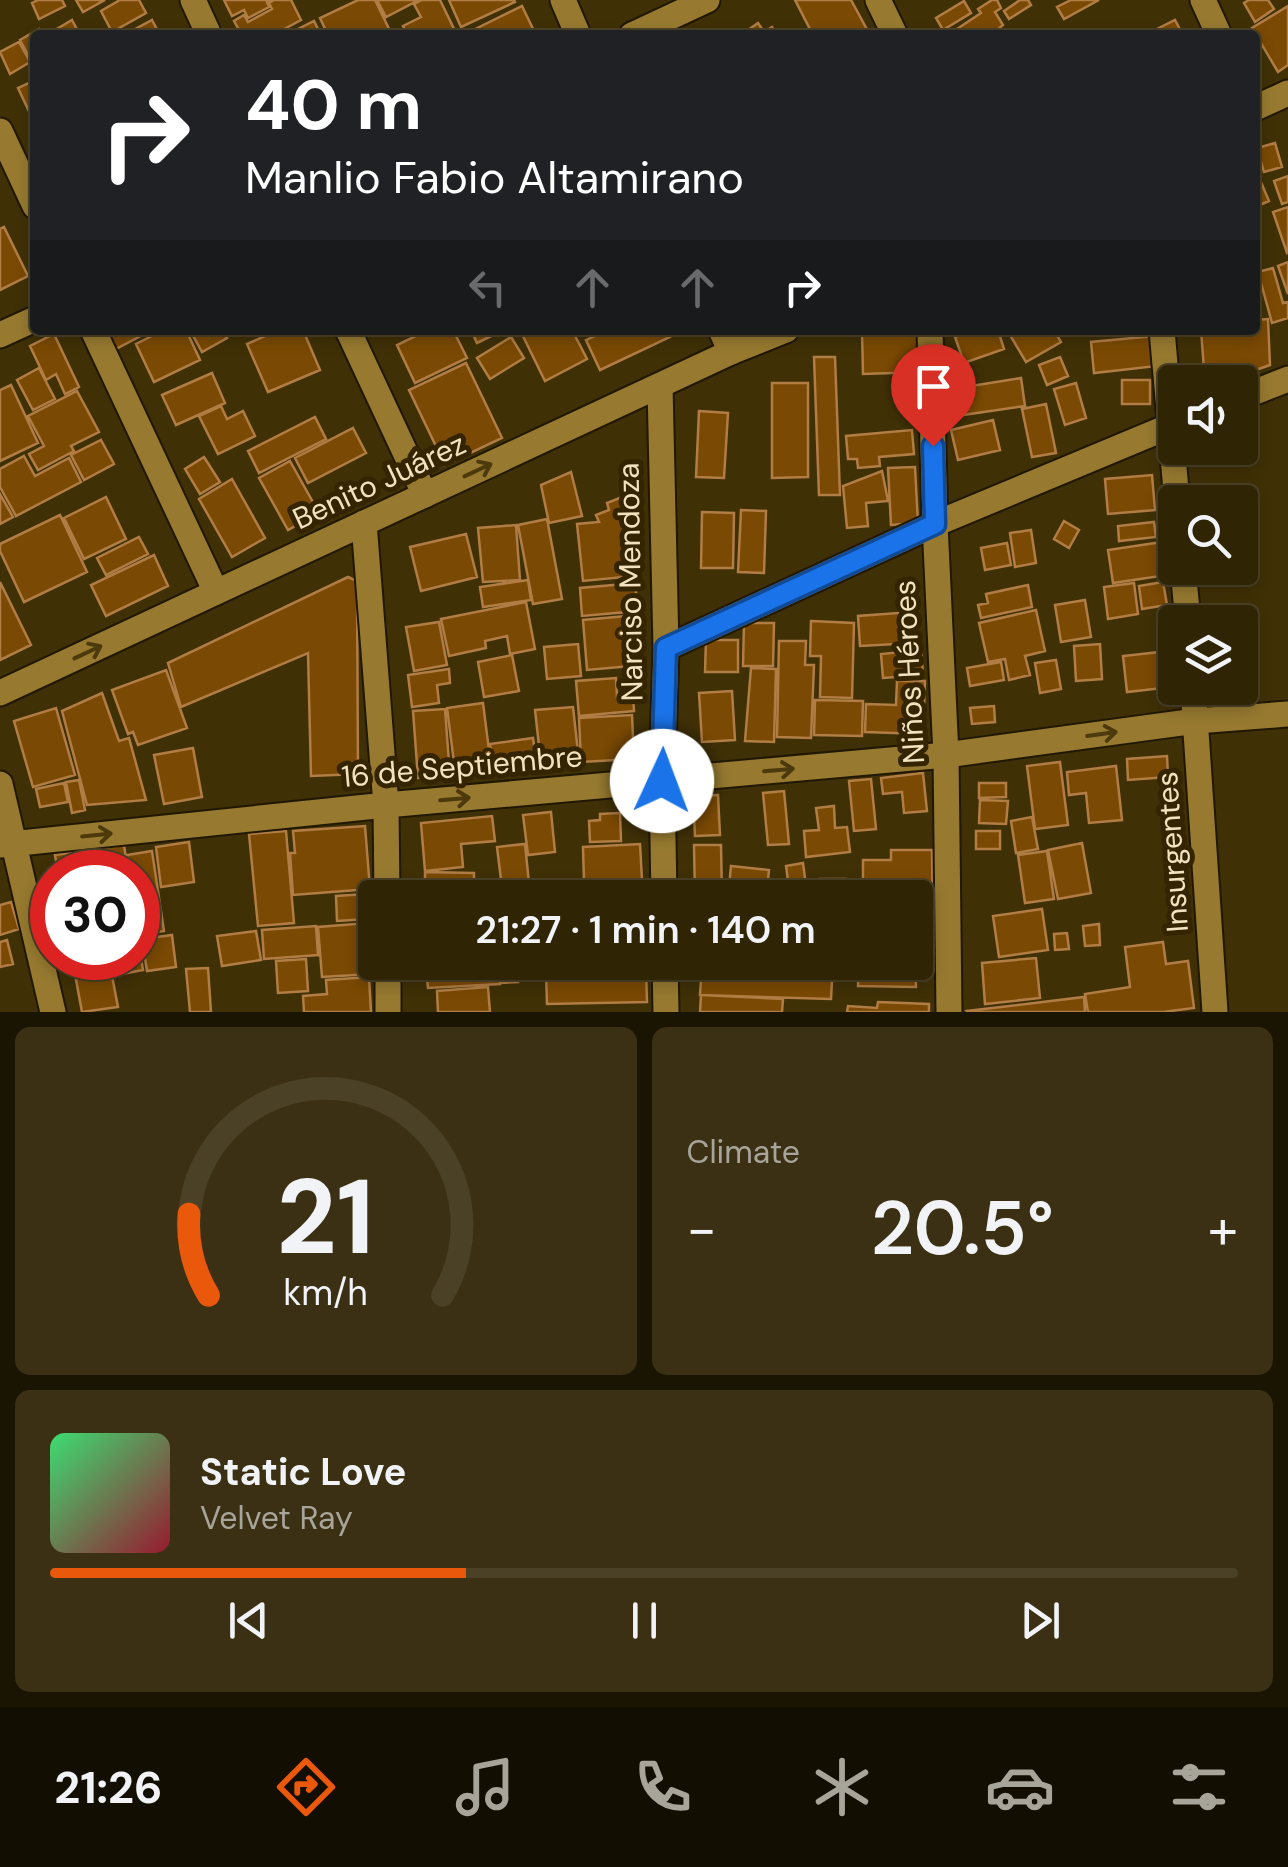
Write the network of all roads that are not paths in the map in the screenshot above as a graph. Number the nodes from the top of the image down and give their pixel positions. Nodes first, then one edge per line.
1 (193, 0) edge
2 (563, 0) edge
3 (707, 0) edge
4 (878, 0) edge
5 (1202, 0) edge
6 (207, 30) edge
7 (576, 30) edge
8 (643, 30) edge
9 (893, 30) edge
10 (1217, 30) edge
11 (1288, 93) edge
12 (1260, 106) edge
13 (0, 131) edge
14 (30, 195) edge
15 (30, 321) edge
16 (0, 335) edge
17 (95, 335) edge
18 (350, 335) edge
19 (759, 335) edge
20 (930, 335) edge
21 (1163, 335) edge
22 (726, 341) edge
23 (1166, 365) edge
24 (1288, 379) edge
25 (660, 386) junction
26 (1258, 391) edge
27 (1158, 430) edge
28 (425, 495) junction
29 (364, 523) junction
30 (935, 524) junction
31 (216, 592) junction
32 (666, 648) junction
33 (0, 693) edge
34 (1194, 705) edge
35 (1288, 714) edge
36 (1196, 722) junction
37 (946, 755) junction
38 (662, 781) junction
39 (0, 784) edge
40 (386, 805) junction
41 (7, 844) edge
42 (387, 880) edge
43 (664, 880) edge
44 (388, 980) edge
45 (665, 980) edge
46 (52, 1012) edge
47 (388, 1012) edge
48 (666, 1012) edge
49 (949, 1012) edge
50 (1215, 1012) edge

1 - 6 street
2 - 7 street
3 - 8 street
4 - 9 street
5 - 10 street
11 - 12 street
13 - 14 street
15 - 16 street
17 - 31 street
18 - 28 street
19 - 22 street, Benito Juárez
20 - 30 street, Niños Héroes
21 - 23 street
22 - 25 street, Benito Juárez
24 - 26 street
28 -> 25 street, Benito Juárez
25 - 32 street, Narciso Mendoza
27 - 30 street
28 - 29 street, Benito Juárez
29 - 31 street, Benito Juárez
29 - 40 street
30 - 32 street
30 - 37 street, Niños Héroes
33 -> 31 street, Benito Juárez
32 - 38 street, Narciso Mendoza
34 - 36 street, Insurgentes
35 - 36 street, 16 de Septiembre
37 -> 36 street, 16 de Septiembre
36 - 50 street, Insurgentes
38 -> 37 street, 16 de Septiembre
37 - 49 street, Niños Héroes
40 -> 38 street, 16 de Septiembre
38 - 43 street, Narciso Mendoza
39 - 41 street
41 -> 40 street, 16 de Septiembre
40 - 42 street
41 - 46 street
44 - 47 street
45 - 48 street

